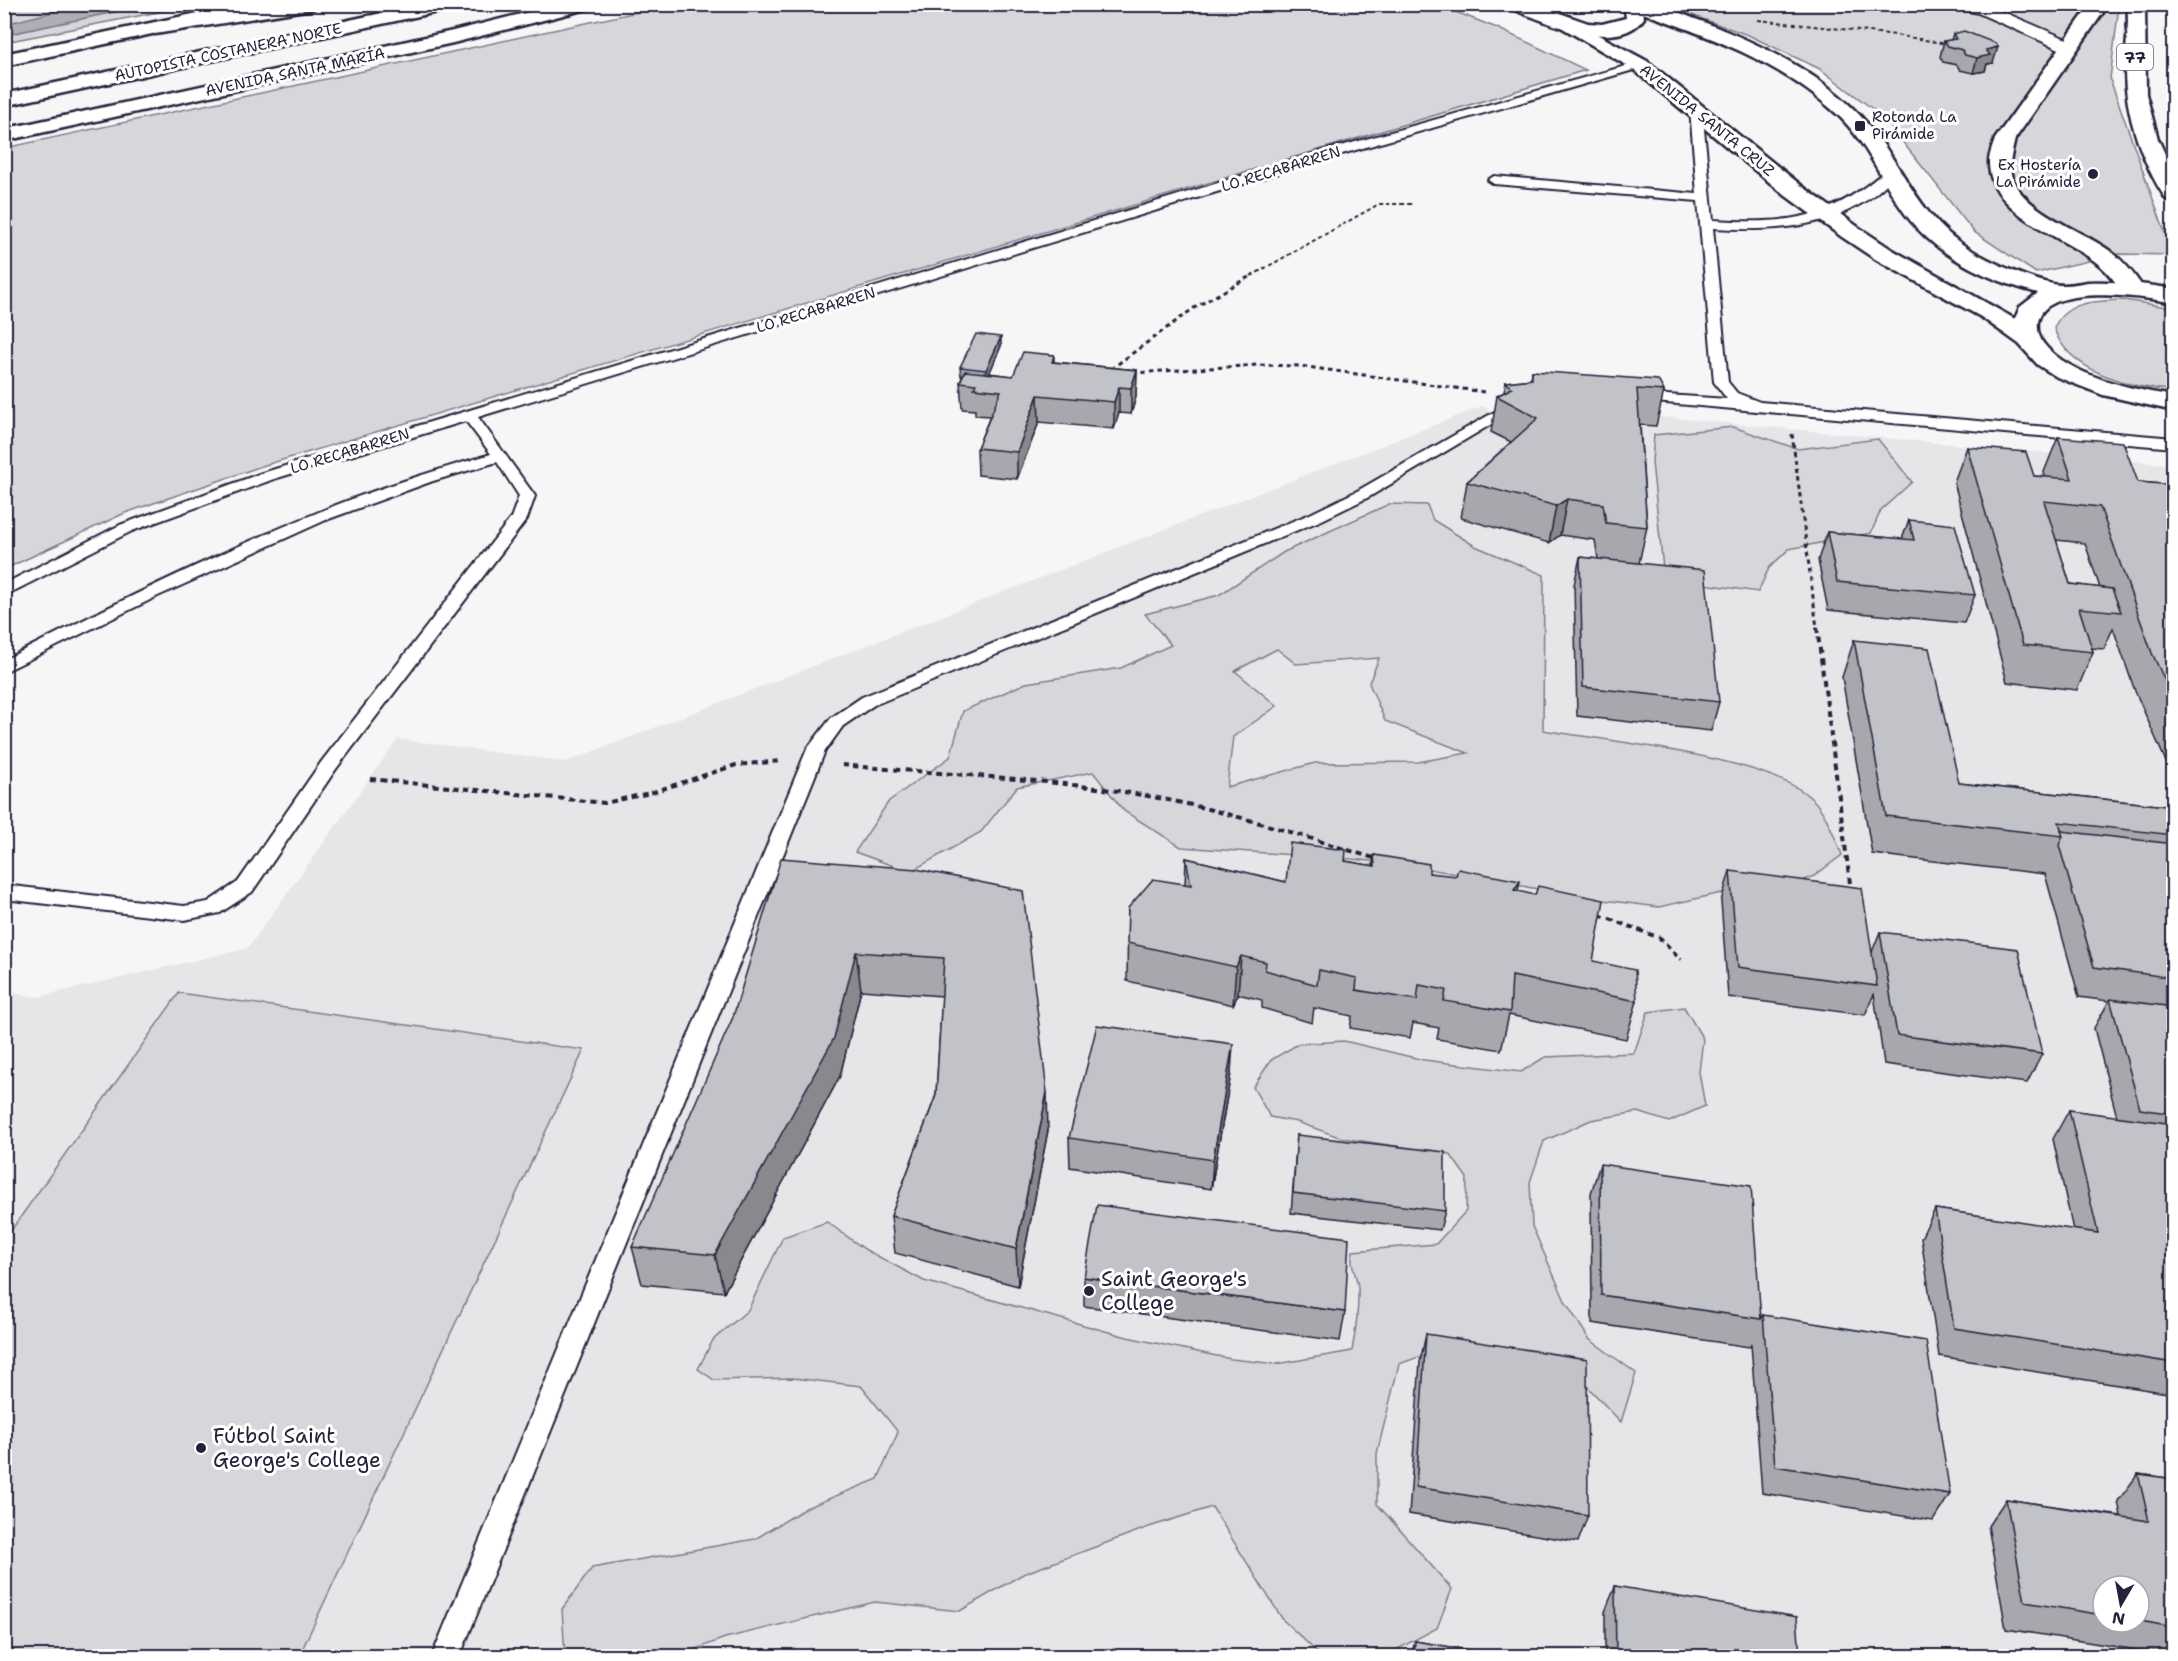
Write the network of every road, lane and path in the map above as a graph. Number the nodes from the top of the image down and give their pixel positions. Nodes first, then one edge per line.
1 (268, 4) edge
2 (312, 4) edge
3 (382, 4) edge
4 (452, 4) edge
5 (584, 4) edge
6 (1517, 4) edge
7 (1634, 4) edge
8 (1958, 4) edge
9 (2100, 4) edge
10 (2136, 4) edge
11 (1752, 20) dead end
12 (1570, 27) junction
13 (156, 28) junction
14 (1954, 45) edge
15 (2070, 47) junction
16 (4, 60) edge
17 (1640, 65) junction
18 (4, 84) edge
19 (4, 100) edge
20 (1696, 109) junction
21 (4, 118) edge
22 (11, 133) edge
23 (1891, 172) junction
24 (1494, 180) dead end
25 (2174, 194) edge
26 (1704, 198) junction
27 (1412, 204) dead end
28 (1826, 215) junction
29 (1707, 224) junction
30 (2132, 289) junction
31 (2062, 292) junction
32 (2174, 296) edge
33 (2030, 340) junction
34 (1117, 373) edge
35 (1129, 373) edge
36 (1485, 392) dead end
37 (1531, 396) edge
38 (1620, 396) edge
39 (2174, 404) edge
40 (1757, 406) junction
41 (1788, 409) junction
42 (469, 415) junction
43 (2174, 443) edge
44 (501, 456) junction
45 (4, 591) edge
46 (4, 667) edge
47 (811, 762) junction
48 (370, 778) dead end
49 (1378, 859) edge
50 (4, 892) edge
51 (1852, 892) edge
52 (1589, 910) edge
53 (1681, 960) dead end
54 (446, 1656) edge

1 - 13 main road
2 - 13 main road
3 - 18 main road, AUTOPISTA COSTANERA NORTE
4 - 19 main road, AUTOPISTA COSTANERA NORTE
5 - 21 main road
5 - 22 main road, AVENIDA SANTA MARÍA
6 - 12 main road, AVENIDA SANTA CRUZ
7 - 12 main road
7 - 23 main road
8 - 15 street
9 - 15 main road
10 - 25 main road, 77
11 - 14 path
12 - 17 main road, AVENIDA SANTA CRUZ
13 - 16 main road
15 - 30 main road
17 - 20 main road, AVENIDA SANTA CRUZ
17 - 42 lane, LO RECABARREN
20 - 26 lane
20 - 28 main road, AVENIDA SANTA CRUZ
23 - 28 lane
23 - 31 main road
24 - 26 lane
26 - 29 lane
27 - 34 path
28 - 29 lane
28 - 33 main road, AVENIDA SANTA CRUZ
29 - 40 lane
30 - 31 main road
30 - 32 main road
31 - 33 main road
33 - 39 main road
35 - 36 path
37 - 47 lane
38 - 40 lane
40 - 41 lane
41 - 43 lane
41 - 51 path
42 - 44 lane
42 - 45 lane, LO RECABARREN
44 - 46 lane
44 - 50 lane
47 - 48 path
47 - 49 path
47 - 54 lane
52 - 53 path

